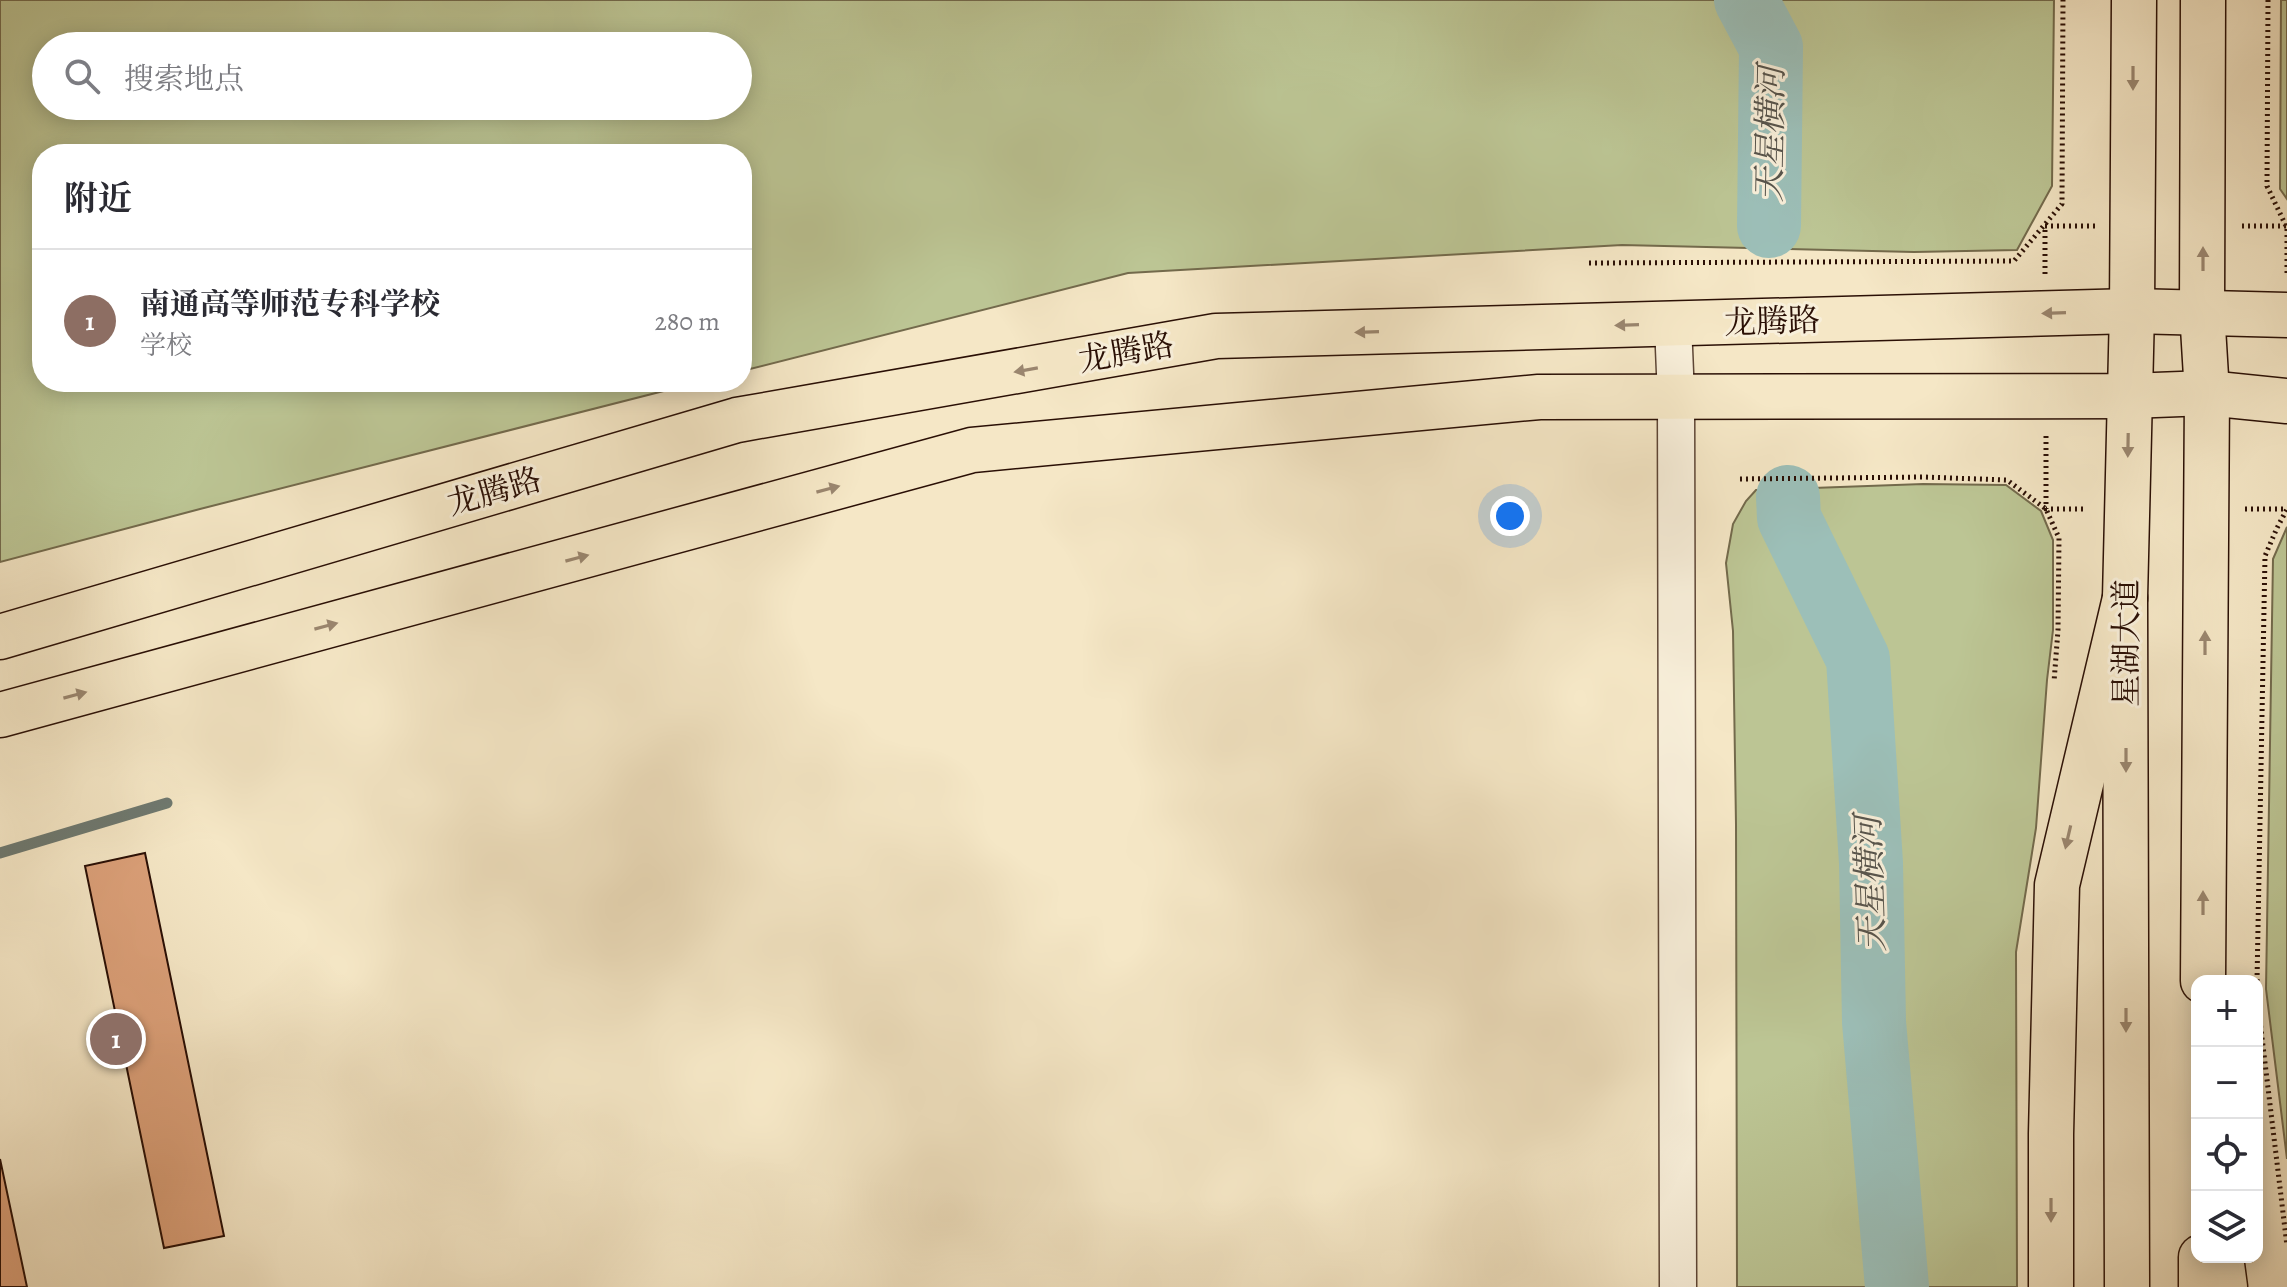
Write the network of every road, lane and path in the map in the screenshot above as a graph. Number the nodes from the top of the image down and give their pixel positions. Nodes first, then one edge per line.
1 (2063, 0) edge
2 (2134, 0) edge
3 (2203, 0) edge
4 (2268, 0) edge
5 (2287, 227) edge
6 (1589, 263) dead end
7 (2132, 311) junction
8 (2202, 311) junction
9 (2287, 315) edge
10 (1673, 324) junction
11 (2207, 393) junction
12 (2129, 396) junction
13 (1676, 397) junction
14 (2287, 401) edge
15 (1740, 479) dead end
16 (2287, 509) edge
17 (2125, 598) junction
18 (0, 637) edge
19 (2054, 682) dead end
20 (0, 715) edge
21 (2203, 975) edge
22 (2257, 975) edge
23 (2263, 1046) edge
24 (2287, 1246) edge
25 (2201, 1263) edge
26 (2222, 1263) edge
27 (1678, 1287) edge
28 (2051, 1287) edge
29 (2127, 1287) edge
30 (2201, 1287) edge
31 (2225, 1287) edge

1 - 6 path
2 -> 7 main road, 星湖大道
8 -> 3 main road
4 - 5 path
7 - 8 main road, 龙腾路
7 -> 10 main road, 龙腾路
7 - 12 main road, 星湖大道
8 - 9 main road, 龙腾路
8 - 11 main road
10 - 13 street
10 -> 18 main road, 龙腾路
11 - 12 main road
11 - 14 main road
21 -> 11 main road
12 - 13 main road
12 -> 17 main road, 星湖大道
20 -> 13 main road
13 - 27 street
15 - 19 path
16 - 22 path
17 -> 28 main road
17 -> 29 main road, 星湖大道
23 - 24 path
25 - 30 main road
26 - 31 main road

